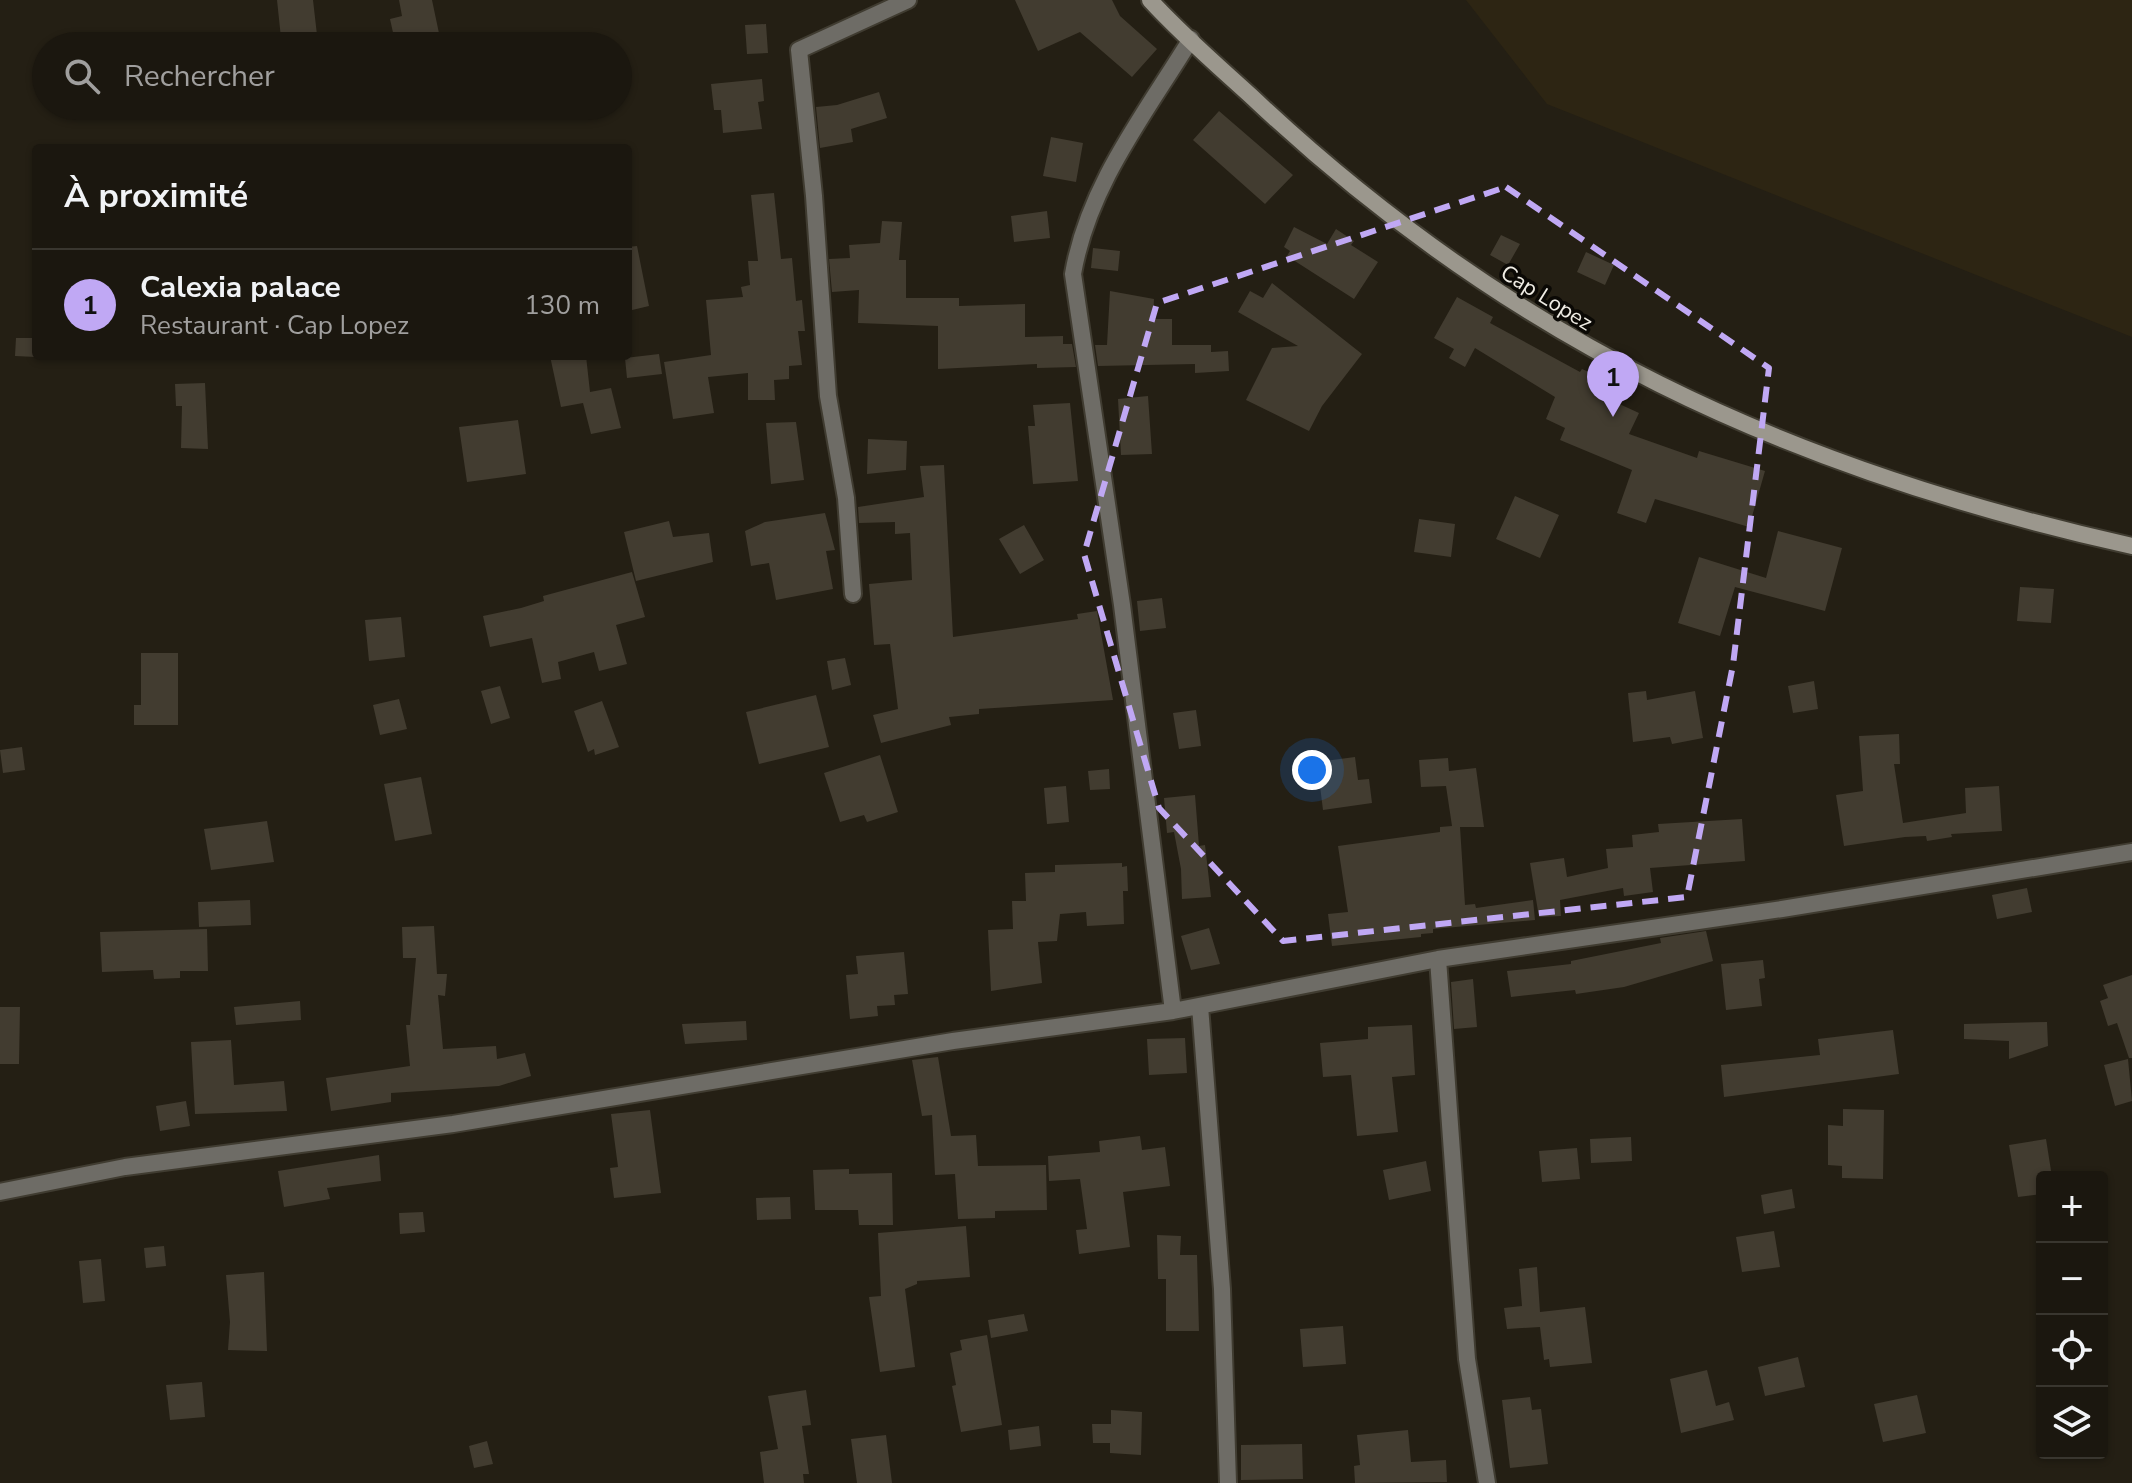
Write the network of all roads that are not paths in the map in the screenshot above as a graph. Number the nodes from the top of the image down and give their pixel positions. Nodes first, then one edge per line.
1 (908, 0) edge
2 (1150, 0) edge
3 (1191, 39) junction
4 (2132, 546) edge
5 (853, 594) dead end
6 (2132, 852) edge
7 (1438, 959) junction
8 (1200, 1006) junction
9 (1173, 1011) junction
10 (0, 1192) edge
11 (1228, 1483) edge
12 (1487, 1483) edge

1 - 5 street
2 - 3 street, Cap Lopez
3 - 4 street, Cap Lopez
3 - 9 street
6 - 7 street
7 - 8 street
7 - 12 street
8 - 9 street
8 - 11 street
9 - 10 street

